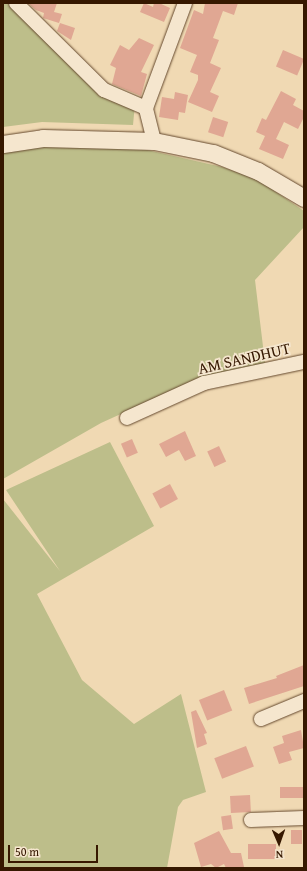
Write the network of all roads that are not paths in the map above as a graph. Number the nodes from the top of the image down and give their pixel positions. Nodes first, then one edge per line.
1 (16, 3) edge
2 (185, 3) edge
3 (146, 108) junction
4 (154, 141) junction
5 (3, 144) edge
6 (304, 196) edge
7 (304, 362) edge
8 (127, 418) dead end
9 (304, 700) edge
10 (261, 719) dead end
11 (304, 818) edge
12 (251, 820) dead end

1 - 3 street
2 - 3 street
3 - 4 street
4 - 5 street
4 - 6 street
7 - 8 street, AM SANDHUT
9 - 10 street
11 - 12 street

